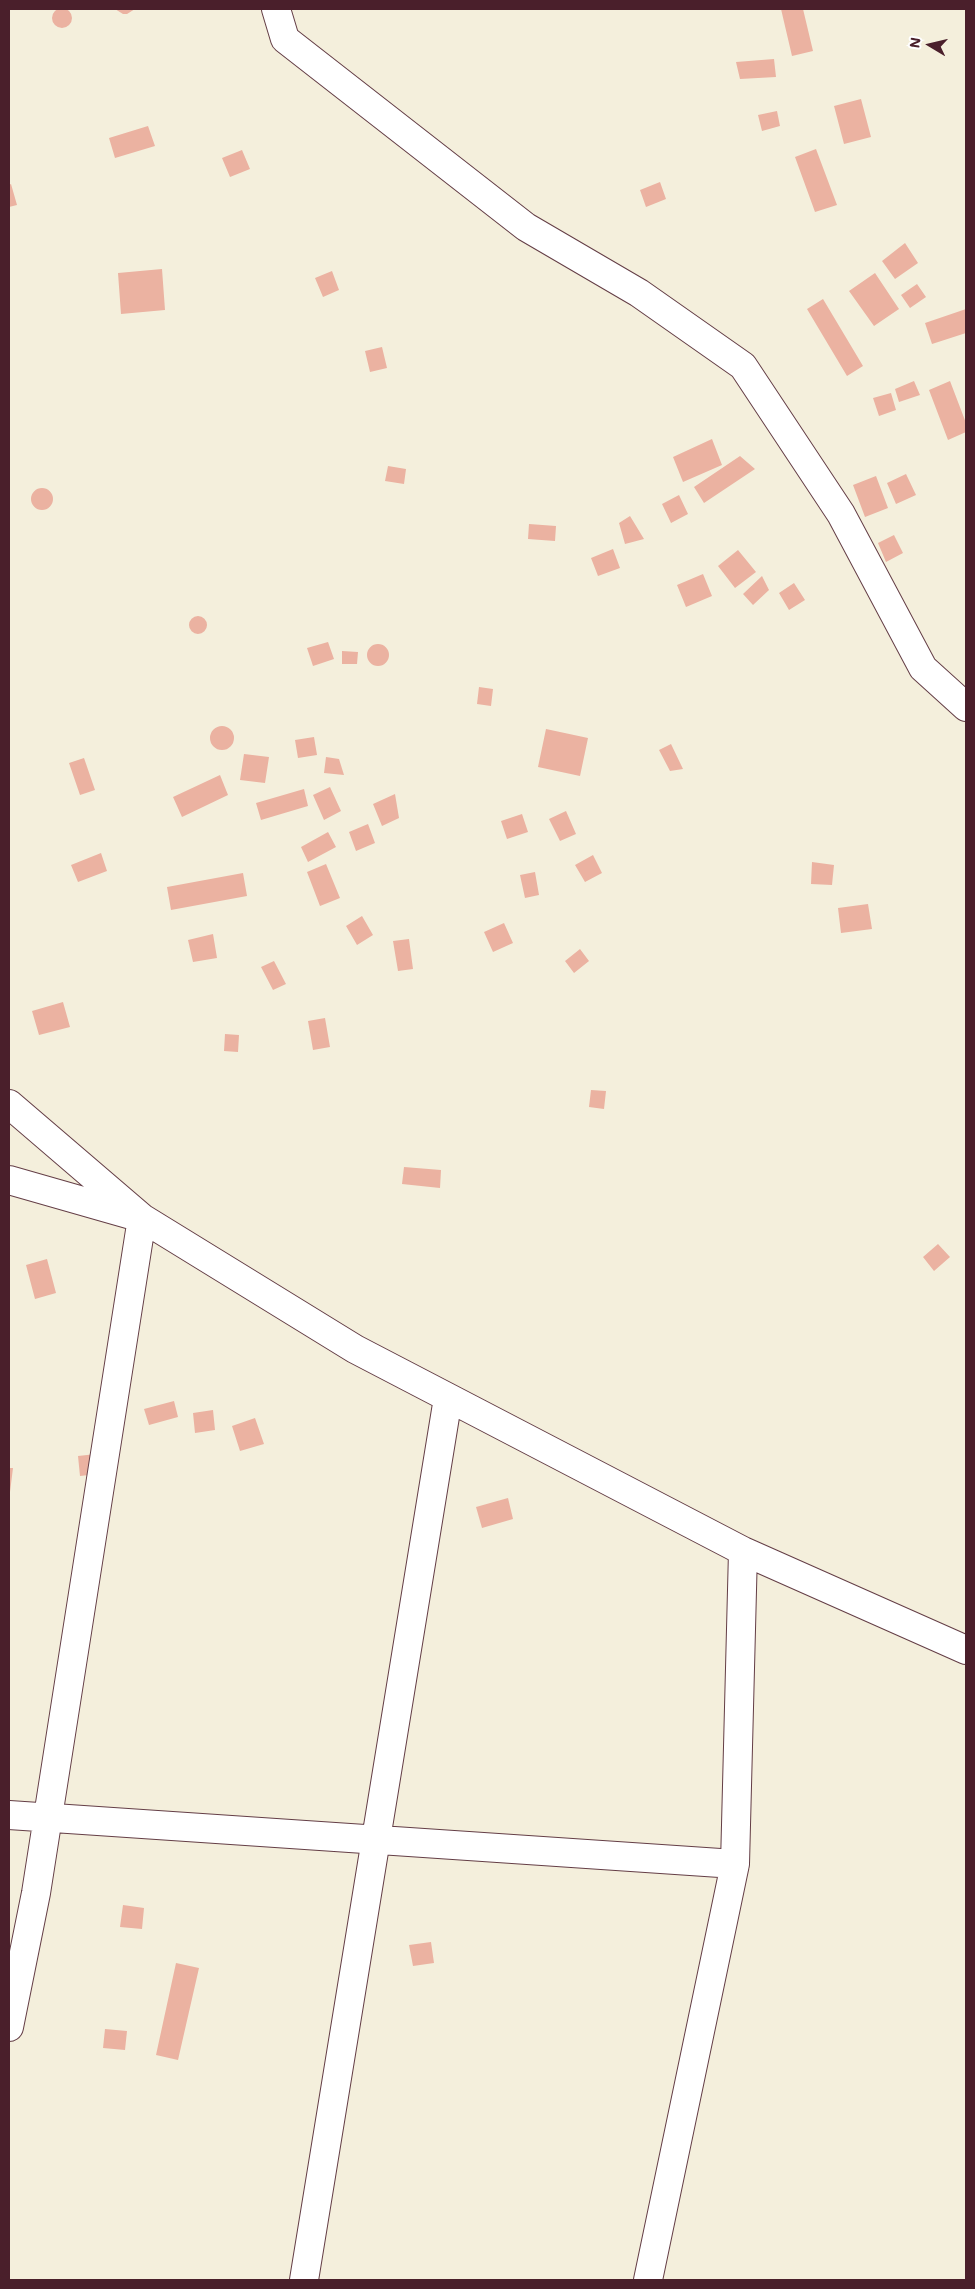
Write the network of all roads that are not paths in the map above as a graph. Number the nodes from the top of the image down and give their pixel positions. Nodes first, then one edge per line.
1 (276, 9) edge
2 (966, 707) edge
3 (9, 1104) edge
4 (9, 1180) edge
5 (142, 1218) junction
6 (448, 1398) junction
7 (743, 1551) junction
8 (966, 1650) edge
9 (9, 1815) edge
10 (48, 1818) junction
11 (376, 1840) junction
12 (735, 1864) junction
13 (9, 2027) edge
14 (304, 2280) edge
15 (648, 2280) edge

1 - 2 street
3 - 5 street
4 - 5 street
5 - 6 street
5 - 10 street
6 - 7 street
6 - 11 street
7 - 8 street
7 - 12 street
9 - 10 street
10 - 11 street
10 - 13 street
11 - 12 street
11 - 14 street
12 - 15 street

